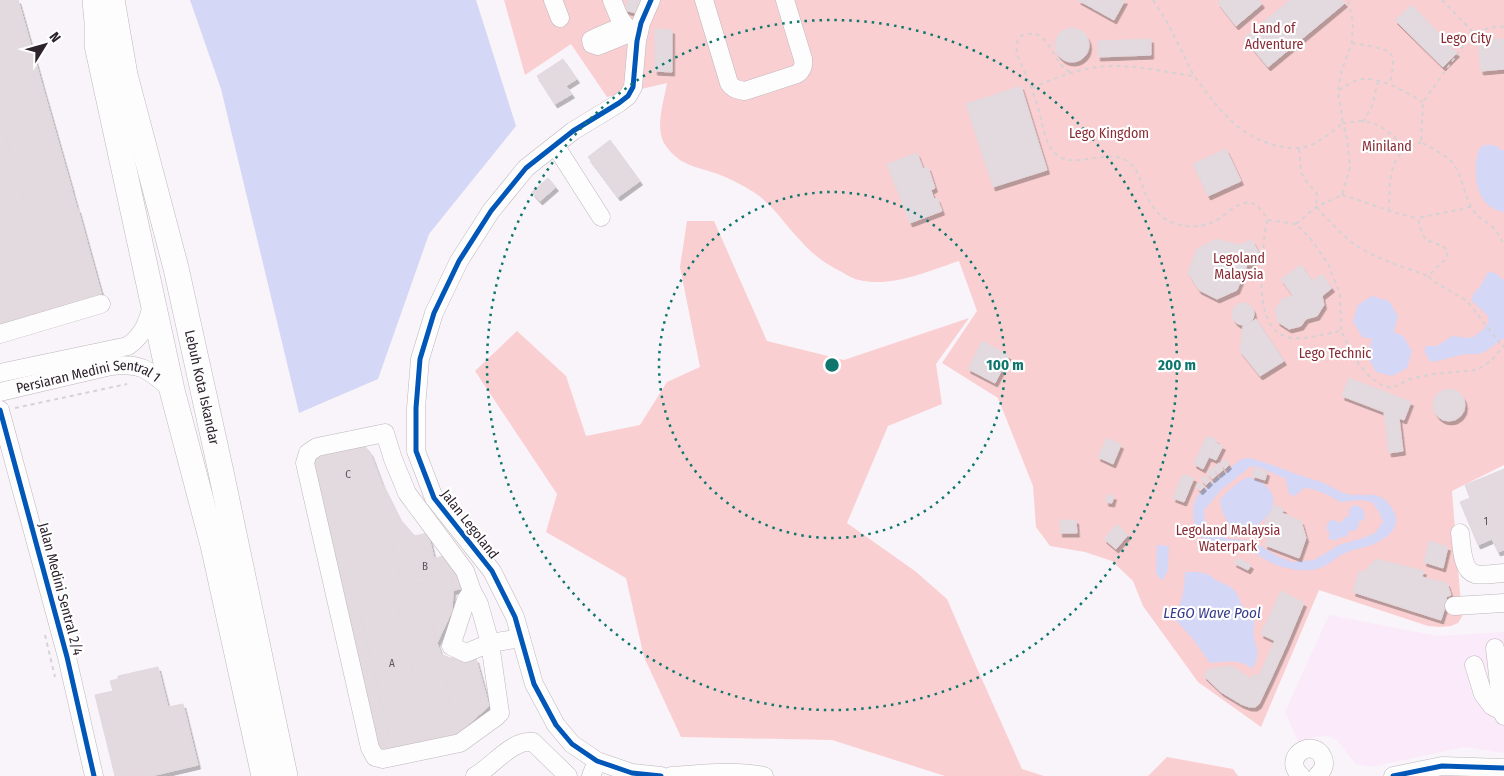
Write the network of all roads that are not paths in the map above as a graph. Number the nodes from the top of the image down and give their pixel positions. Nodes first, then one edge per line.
1 (86, 0) edge
2 (95, 0) edge
3 (112, 0) edge
4 (553, 0) edge
5 (612, 0) edge
6 (651, 0) edge
7 (704, 0) edge
8 (785, 0) edge
9 (560, 18) dead end
10 (631, 33) junction
11 (97, 45) junction
12 (610, 50) dead end
13 (555, 145) junction
14 (601, 217) dead end
15 (154, 300) junction
16 (101, 304) dead end
17 (0, 334) edge
18 (1, 369) edge
19 (172, 390) junction
20 (2, 395) edge
21 (0, 411) edge
22 (1460, 533) dead end
23 (1504, 573) edge
24 (472, 591) junction
25 (1504, 603) edge
26 (1454, 606) dead end
27 (521, 638) junction
28 (490, 643) junction
29 (1495, 648) dead end
30 (1474, 665) dead end
31 (1503, 714) edge
32 (556, 725) junction
33 (533, 742) junction
34 (1504, 768) edge
35 (594, 769) edge
36 (1324, 774) edge
37 (94, 776) edge
38 (264, 776) edge
39 (286, 776) edge
40 (475, 776) edge
41 (568, 776) edge
42 (661, 776) edge
43 (671, 776) edge
44 (764, 776) edge
45 (1301, 776) edge
46 (1393, 776) edge

1 - 11 highway
2 - 11 highway, Lebuh Kota Iskandar
3 - 39 highway, Lebuh Kota Iskandar
4 - 9 street
5 - 10 street
6 - 10 street
7 - 8 street
10 - 12 street
10 - 13 street, Jalan Legoland
11 - 15 highway, Lebuh Kota Iskandar
13 - 14 street
13 - 27 street, Jalan Legoland
15 - 18 street, Persiaran Medini Sentral 1
15 - 19 highway, Lebuh Kota Iskandar
16 - 17 street
18 - 20 street
19 - 20 street, Persiaran Medini Sentral 1
19 - 38 highway, Lebuh Kota Iskandar
21 - 37 street, Jalan Medini Sentral 2/4
22 - 23 street
24 - 28 street
24 - 28 street
24 - 28 street
25 - 26 street
27 - 28 street
27 - 32 street, Jalan Legoland
29 - 31 street
30 - 31 street
32 - 33 street
32 - 35 street, Jalan Legoland
33 - 40 street
33 - 41 street
34 - 46 street
35 - 42 street, Jalan Legoland
36 - 45 street
43 - 44 street

